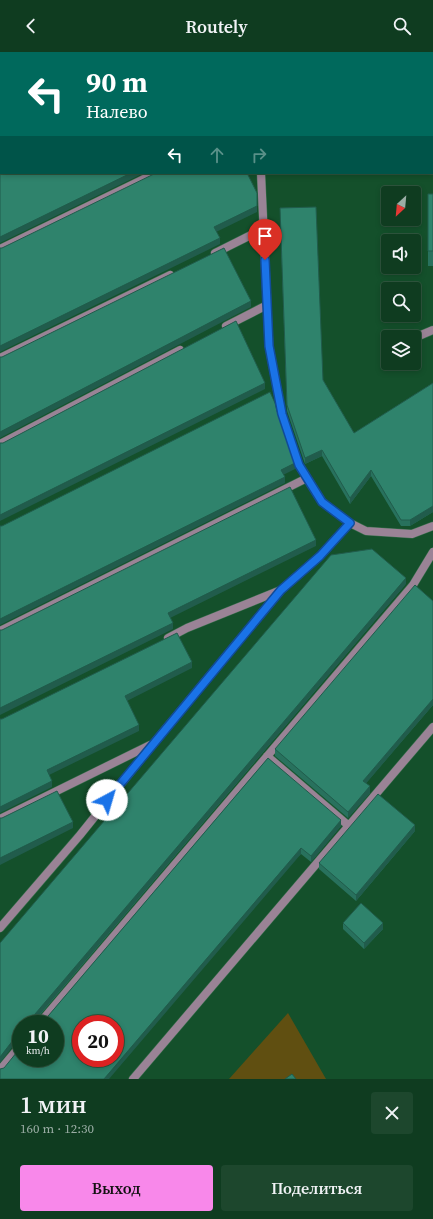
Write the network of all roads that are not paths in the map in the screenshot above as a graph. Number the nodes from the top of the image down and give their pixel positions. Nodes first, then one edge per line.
1 (154, 174) edge
2 (261, 174) edge
3 (263, 229) junction
4 (0, 249) edge
5 (206, 257) edge
6 (178, 271) edge
7 (267, 305) junction
8 (433, 330) edge
9 (218, 331) edge
10 (421, 335) edge
11 (190, 345) edge
12 (0, 358) edge
13 (0, 444) edge
14 (307, 478) junction
15 (350, 523) junction
16 (433, 526) edge
17 (433, 552) edge
18 (281, 590) junction
19 (0, 631) edge
20 (158, 642) edge
21 (433, 727) edge
22 (153, 744) junction
23 (267, 756) junction
24 (0, 819) edge
25 (349, 826) junction
26 (10, 916) junction
27 (0, 921) edge
28 (0, 928) edge
29 (47, 1015) edge
30 (12, 1056) edge
31 (0, 1070) edge
32 (133, 1079) edge

1 - 4 lane
2 - 3 lane
3 - 5 lane
3 - 7 lane
6 - 12 lane
7 - 9 lane
7 - 14 lane
8 - 10 lane
11 - 13 lane
14 - 15 lane
14 - 19 lane
15 - 16 lane
15 - 18 lane
17 - 23 lane
18 - 20 lane
18 - 22 lane
21 - 25 lane
22 - 24 lane
22 - 26 lane
23 - 25 lane
23 - 29 lane
25 - 32 lane
26 - 27 lane
26 - 28 lane
30 - 31 lane

